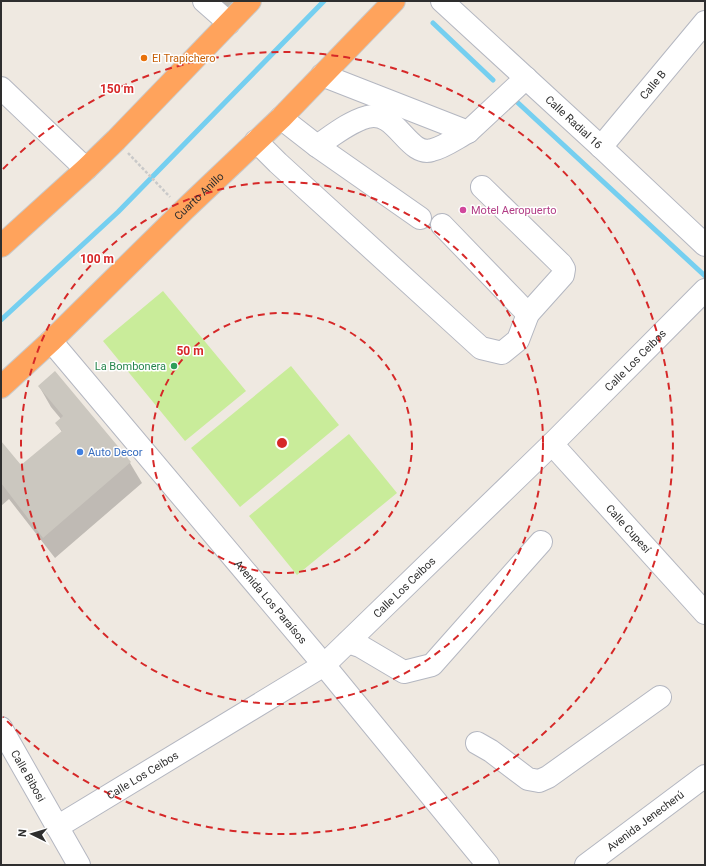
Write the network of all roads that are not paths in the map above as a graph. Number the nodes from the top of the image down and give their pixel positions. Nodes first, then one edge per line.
1 (204, 1) edge
2 (250, 1) edge
3 (394, 1) edge
4 (442, 1) edge
5 (705, 22) edge
6 (229, 23) junction
7 (322, 74) junction
8 (526, 78) junction
9 (1, 88) edge
10 (281, 118) junction
11 (468, 132) junction
12 (256, 141) junction
13 (317, 146) junction
14 (601, 147) junction
15 (86, 169) junction
16 (482, 187) dead end
17 (420, 218) dead end
18 (442, 225) dead end
19 (705, 245) edge
20 (1, 246) edge
21 (705, 290) edge
22 (528, 314) junction
23 (51, 341) junction
24 (1, 387) edge
25 (552, 444) junction
26 (541, 542) dead end
27 (705, 613) edge
28 (348, 642) junction
29 (324, 665) junction
30 (660, 697) dead end
31 (1, 728) edge
32 (477, 743) dead end
33 (705, 776) edge
34 (58, 827) junction
35 (79, 865) edge
36 (488, 865) edge
37 (586, 865) edge

1 - 6 street
2 - 6 highway
3 - 7 highway, Cuarto Anillo
4 - 8 street, Calle Radial 16
5 - 14 street, Calle B
6 - 15 highway
7 - 10 highway, Cuarto Anillo
7 - 11 street
8 - 11 street
8 - 14 street, Calle Radial 16
9 - 15 street
10 - 12 highway, Cuarto Anillo
10 - 13 street
11 - 13 street
12 - 22 street
12 - 23 highway, Cuarto Anillo
13 - 17 street
14 - 19 street, Calle Radial 16
15 - 20 highway
16 - 22 street
18 - 22 street
21 - 25 street, Calle Los Ceibos
23 - 24 highway, Cuarto Anillo
23 - 29 street, Avenida Los Paraísos
25 - 27 street, Calle Cupesí
25 - 28 street, Calle Los Ceibos
26 - 28 street
28 - 29 street, Calle Los Ceibos
29 - 34 street, Calle Los Ceibos
29 - 36 street, Avenida Los Paraísos
30 - 32 street
31 - 34 street, Calle Bibosi
33 - 37 street, Avenida Jenecherú
34 - 35 street, Calle Bibosi

